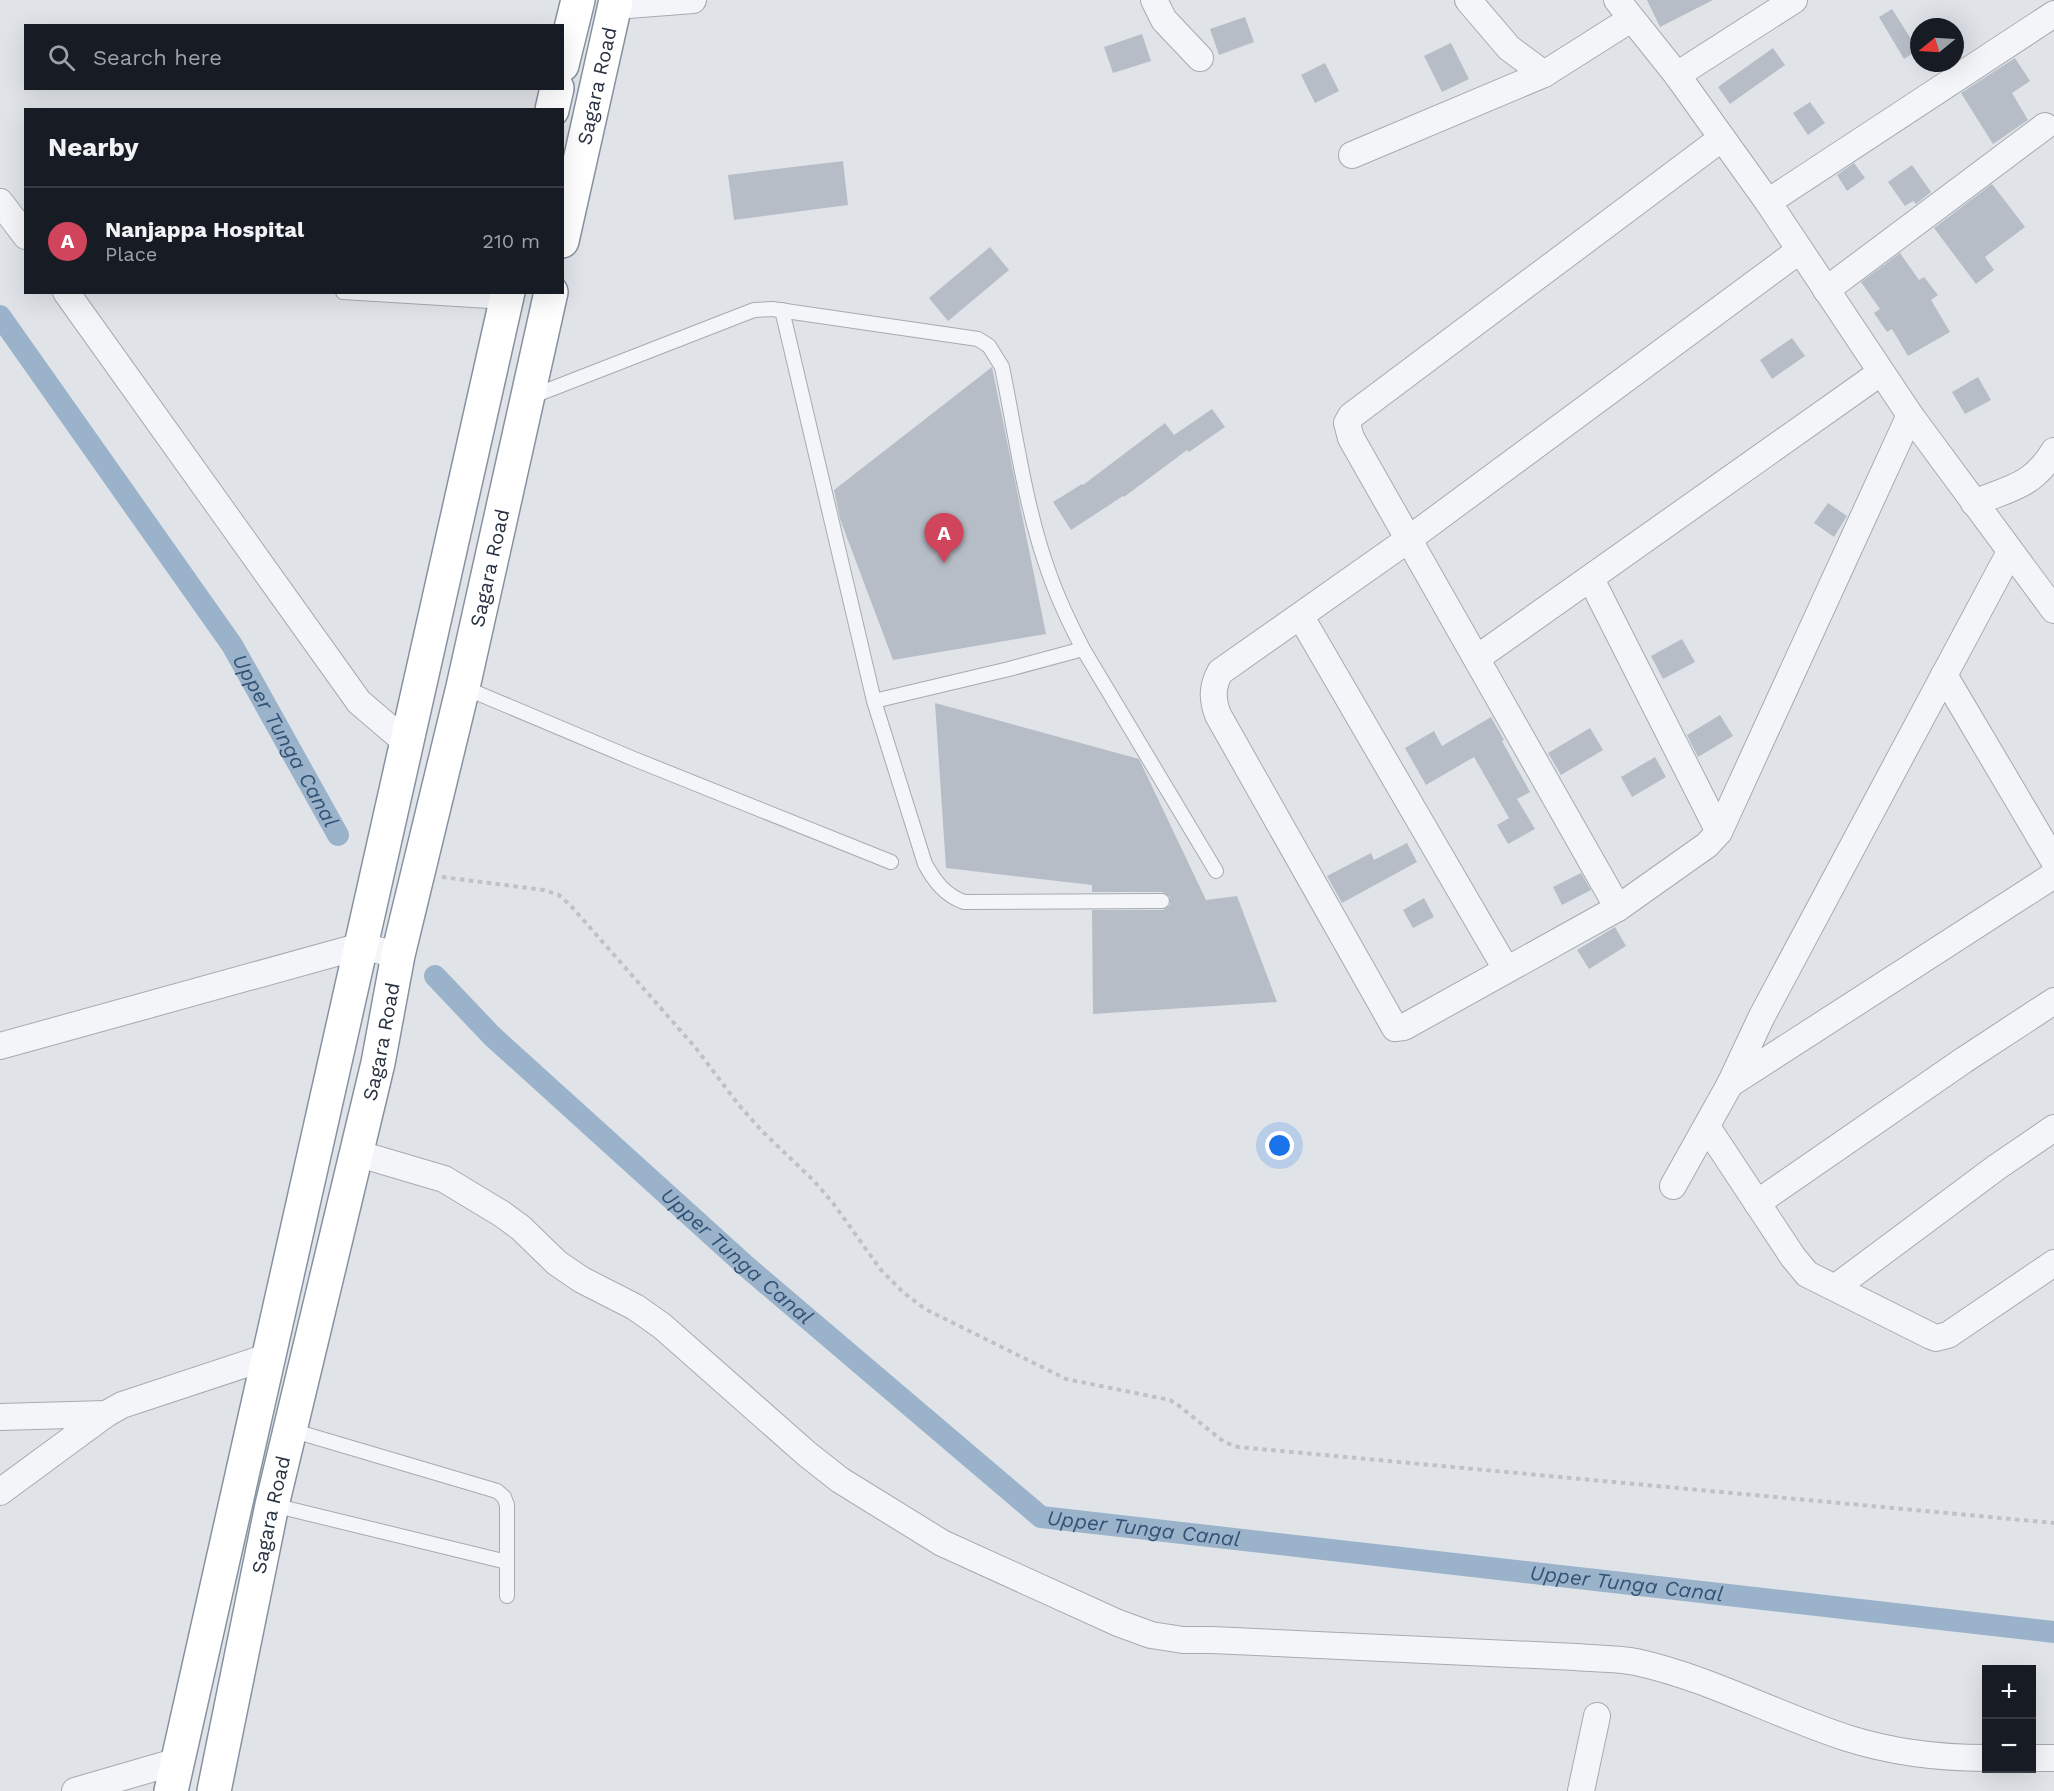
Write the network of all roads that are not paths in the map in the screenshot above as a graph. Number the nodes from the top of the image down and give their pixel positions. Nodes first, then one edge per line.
1 (578, 0) edge
2 (693, 0) edge
3 (1154, 0) edge
4 (1468, 0) edge
5 (1794, 0) edge
6 (615, 3) edge
7 (1624, 9) edge
8 (2054, 14) edge
9 (564, 57) edge
10 (1200, 58) dead end
11 (1544, 74) junction
12 (1677, 75) junction
13 (557, 90) edge
14 (552, 108) edge
15 (2045, 126) dead end
16 (1722, 138) junction
17 (1352, 155) dead end
18 (0, 202) edge
19 (1768, 202) junction
20 (24, 233) edge
21 (564, 233) edge
22 (1800, 250) junction
23 (1826, 290) junction
24 (67, 294) edge
25 (409, 294) edge
26 (551, 294) edge
27 (507, 297) edge
28 (782, 310) junction
29 (1880, 373) junction
30 (528, 398) junction
31 (1910, 415) junction
32 (2054, 451) edge
33 (1974, 502) junction
34 (1410, 539) junction
35 (2010, 552) junction
36 (1591, 579) junction
37 (2054, 610) edge
38 (1301, 617) junction
39 (1083, 649) junction
40 (1477, 658) junction
41 (1944, 675) junction
42 (463, 687) junction
43 (874, 701) junction
44 (407, 743) junction
45 (1719, 832) junction
46 (2054, 861) edge
47 (891, 862) dead end
48 (1216, 871) dead end
49 (2054, 875) edge
50 (1162, 901) dead end
51 (1618, 908) junction
52 (362, 946) junction
53 (398, 955) junction
54 (1506, 969) junction
55 (2054, 1001) edge
56 (0, 1046) edge
57 (1730, 1084) junction
58 (1707, 1127) junction
59 (2054, 1128) edge
60 (356, 1153) junction
61 (1673, 1185) dead end
62 (1757, 1203) junction
63 (2054, 1263) edge
64 (1836, 1287) junction
65 (267, 1357) junction
66 (106, 1413) junction
67 (0, 1418) edge
68 (291, 1430) junction
69 (0, 1492) edge
70 (272, 1505) junction
71 (507, 1562) junction
72 (507, 1596) dead end
73 (1597, 1716) dead end
74 (1982, 1758) edge
75 (2036, 1758) edge
76 (2054, 1758) edge
77 (175, 1776) edge
78 (75, 1791) edge
79 (214, 1791) edge
80 (1581, 1791) edge

1 - 9 highway, Sagara Road
2 - 6 street
3 - 10 street
4 - 11 street
5 - 12 street
6 - 21 highway, Sagara Road
7 - 11 street
7 - 12 street
8 - 19 street
11 - 17 street
12 - 16 street
13 - 14 highway, Sagara Road
15 - 23 street
16 - 19 street
16 - 34 street
18 - 20 street
19 - 22 street
22 - 23 street
22 - 34 street
23 - 29 street
24 - 44 street
25 - 27 lane
26 - 30 highway, Sagara Road
27 - 44 highway, Sagara Road
28 - 30 lane
28 - 39 lane
28 - 43 lane
29 - 31 street
29 - 36 street
30 - 42 highway, Sagara Road
31 - 33 street
31 - 45 street
32 - 33 street
33 - 35 street
34 - 38 street
34 - 40 street
35 - 37 street
35 - 41 street
36 - 40 street
36 - 45 street
38 - 54 street
38 - 54 street
39 - 43 lane
39 - 48 lane
40 - 51 street
41 - 46 street
41 - 57 street
42 - 47 lane
42 - 53 highway, Sagara Road
43 - 50 lane
44 - 52 highway, Sagara Road
45 - 51 street
49 - 57 street
51 - 54 street
52 - 53 street
52 - 56 street
52 - 65 highway, Sagara Road
53 - 60 highway, Sagara Road
55 - 62 street
57 - 58 street
58 - 61 street
58 - 62 street
59 - 64 street
60 - 68 highway, Sagara Road
60 - 74 street
62 - 64 street
63 - 64 street
65 - 66 street
65 - 77 highway, Sagara Road
66 - 67 street
66 - 69 street
68 - 70 highway, Sagara Road
68 - 71 lane
70 - 71 lane
70 - 79 highway, Sagara Road
71 - 72 lane
73 - 80 street
75 - 76 street
77 - 78 street

